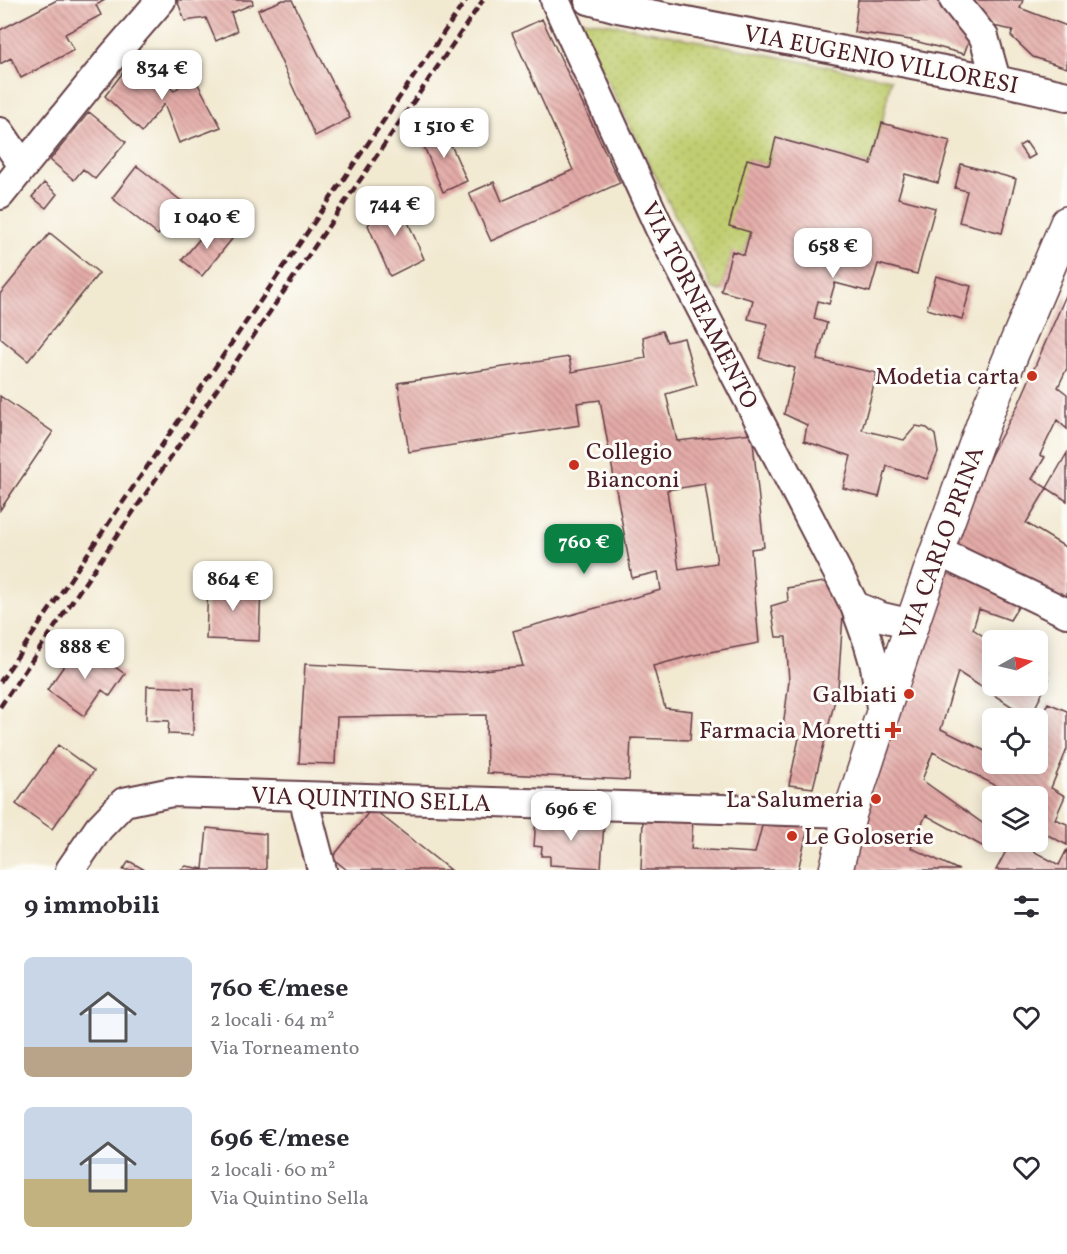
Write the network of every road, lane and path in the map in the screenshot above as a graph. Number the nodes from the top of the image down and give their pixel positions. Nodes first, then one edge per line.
1 (161, 0) edge
2 (555, 0) edge
3 (589, 0) edge
4 (954, 0) edge
5 (996, 80) junction
6 (1067, 96) edge
7 (0, 132) edge
8 (23, 166) junction
9 (0, 195) edge
10 (1067, 223) edge
11 (937, 551) junction
12 (855, 606) junction
13 (1067, 614) edge
14 (912, 624) junction
15 (882, 715) junction
16 (303, 797) junction
17 (850, 813) junction
18 (70, 870) edge
19 (322, 870) edge
20 (836, 870) edge

1 - 8 street
2 - 12 street, VIA TORNEAMENTO
3 - 5 street, VIA EUGENIO VILLORESI
4 - 5 street
5 - 6 street, VIA EUGENIO VILLORESI
7 - 8 street
8 - 9 street
10 - 11 street, VIA CARLO PRINA
11 - 13 street
11 - 14 street, VIA CARLO PRINA
12 - 14 street
12 - 15 street, VIA TORNEAMENTO
14 - 15 street, VIA CARLO PRINA
15 - 17 street, VIA CARLO PRINA
16 - 17 street, VIA QUINTINO SELLA
16 - 18 street, VIA QUINTINO SELLA
16 - 19 street
17 - 20 street, VIA CARLO PRINA

